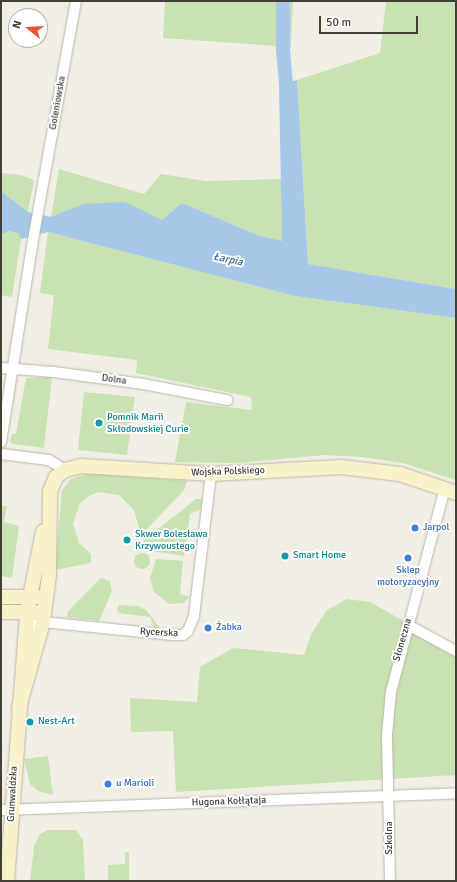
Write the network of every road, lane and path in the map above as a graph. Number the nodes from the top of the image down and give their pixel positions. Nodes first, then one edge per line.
1 (76, 1) edge
2 (1, 368) edge
3 (12, 370) junction
4 (227, 400) dead end
5 (1, 442) edge
6 (1, 454) edge
7 (65, 470) junction
8 (211, 474) junction
9 (450, 490) edge
10 (48, 512) junction
11 (28, 596) junction
12 (1, 597) edge
13 (46, 605) junction
14 (1, 612) edge
15 (26, 612) junction
16 (43, 622) junction
17 (408, 625) junction
18 (24, 637) junction
19 (456, 651) edge
20 (20, 707) junction
21 (456, 793) edge
22 (390, 796) junction
23 (7, 810) edge
24 (5, 880) edge
25 (390, 881) edge

1 - 3 street, Goleniowska
2 - 3 street, Dolna
3 - 4 street, Dolna
3 - 5 street
6 - 7 street
7 - 8 street, Wojska Polskiego
7 - 10 street, Grunwaldzka
8 - 9 street, Wojska Polskiego
8 - 16 street, Rycerska
9 - 17 street, Słoneczna
10 - 11 street, Grunwaldzka
10 - 13 street, Grunwaldzka
11 - 12 street
11 - 13 street
11 - 15 street, Grunwaldzka
13 - 15 street
13 - 16 street, Grunwaldzka
14 - 15 street
15 - 18 street, Grunwaldzka
16 - 18 street
16 - 20 street, Grunwaldzka
17 - 19 street
17 - 22 street, Słoneczna
18 - 20 street, Grunwaldzka
20 - 23 street, Grunwaldzka
21 - 22 street, Hugona Kołłątaja
22 - 23 street, Hugona Kołłątaja
22 - 25 street, Szkolna
23 - 24 street, Grunwaldzka

